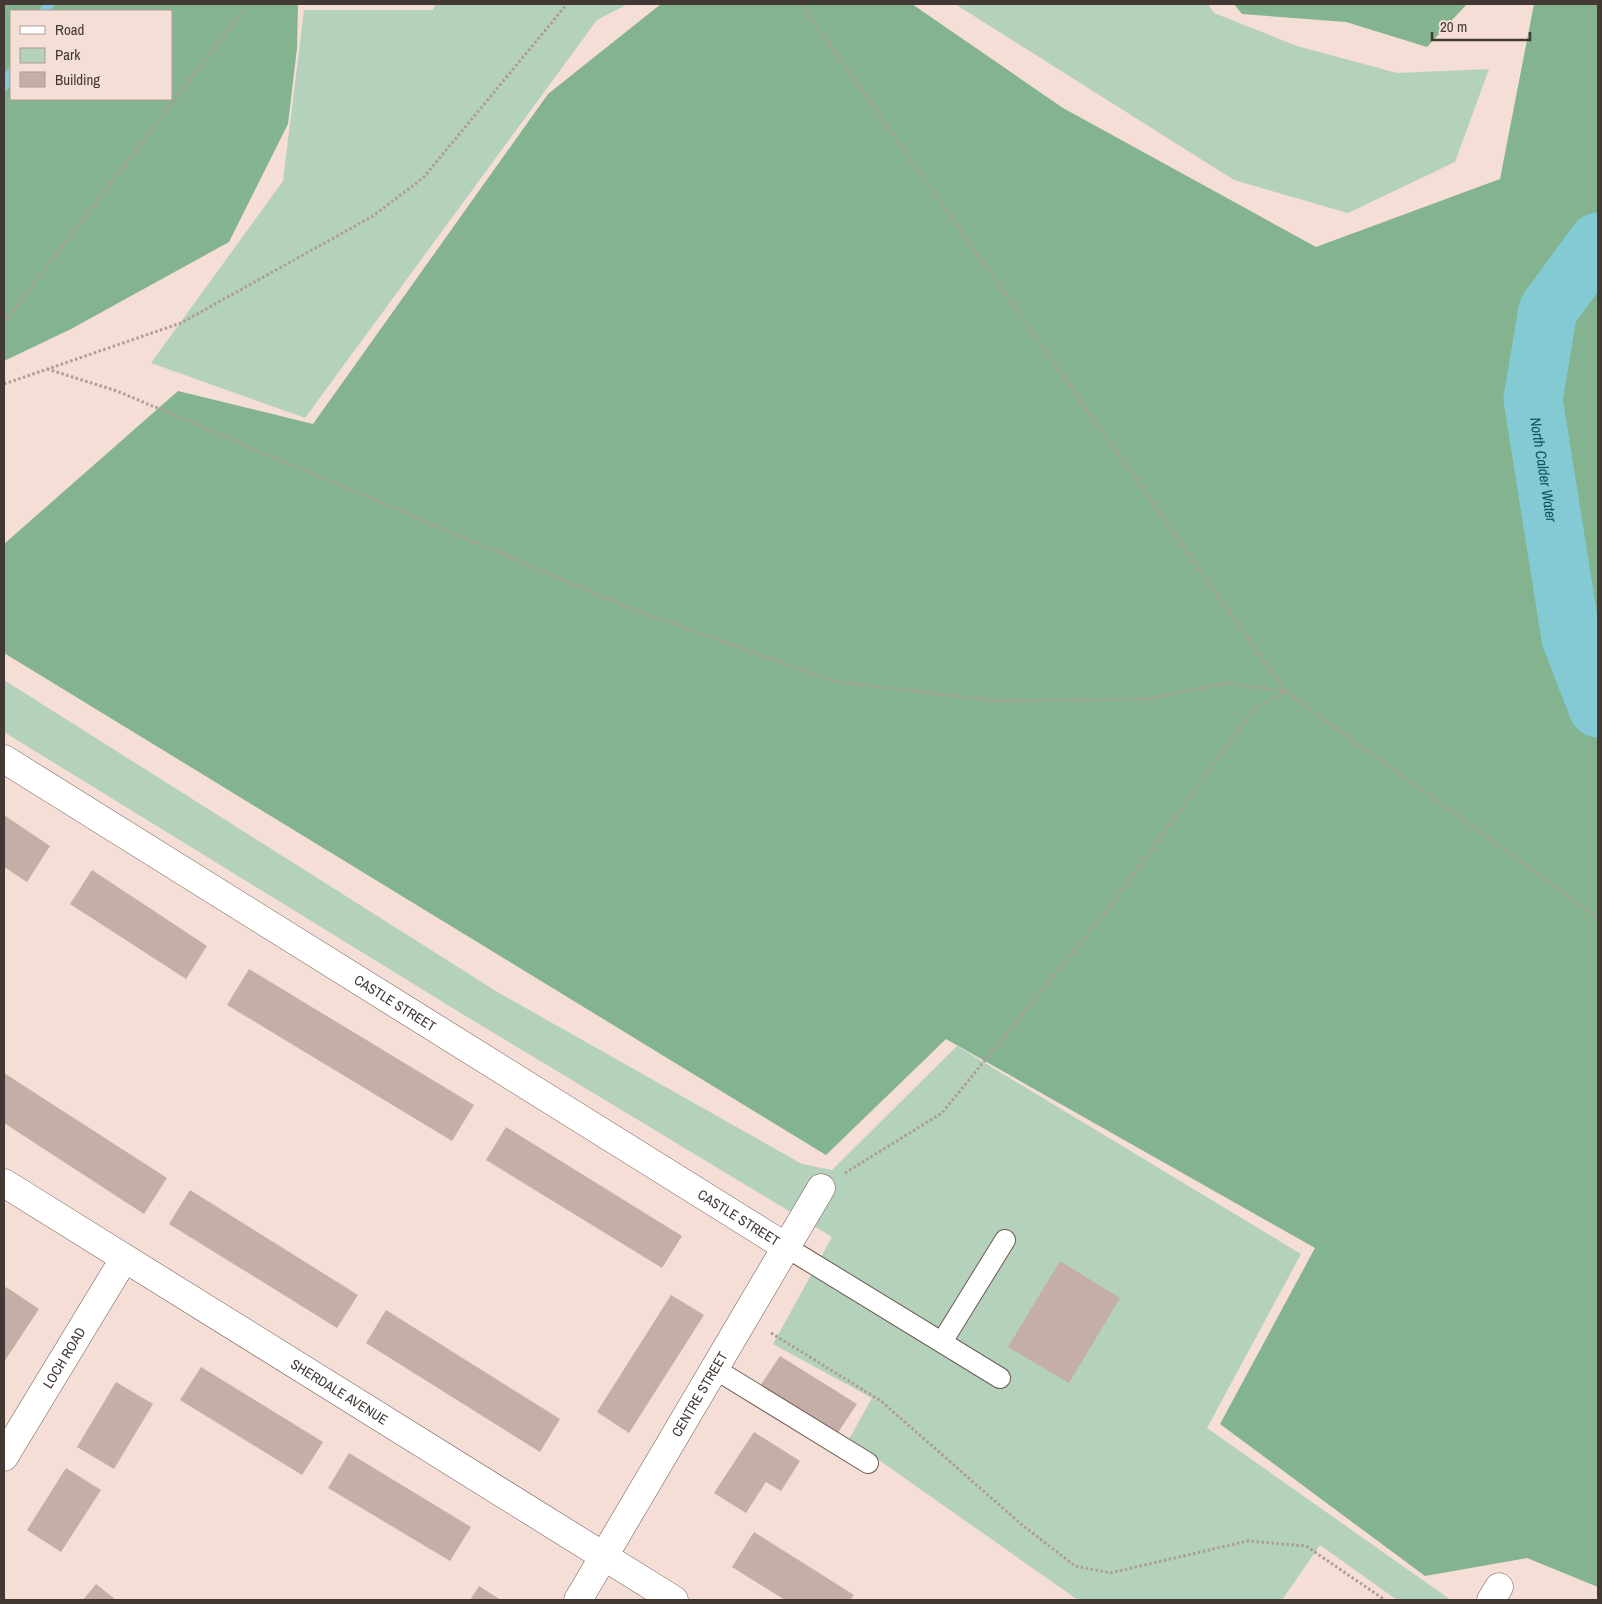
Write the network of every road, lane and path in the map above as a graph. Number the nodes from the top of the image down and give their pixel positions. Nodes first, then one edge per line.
1 (248, 4) edge
2 (567, 4) edge
3 (801, 4) edge
4 (4, 323) edge
5 (47, 369) junction
6 (4, 384) edge
7 (1284, 691) junction
8 (4, 759) edge
9 (1598, 918) edge
10 (4, 1183) edge
11 (821, 1188) joint
12 (1005, 1240) dead end
13 (786, 1247) junction
14 (124, 1259) junction
15 (747, 1315) junction
16 (942, 1342) junction
17 (715, 1368) junction
18 (1000, 1378) dead end
19 (4, 1457) edge
20 (868, 1462) dead end
21 (603, 1558) junction
22 (578, 1600) edge
23 (674, 1600) edge
24 (1385, 1600) edge

1 - 4 path
2 - 5 path
3 - 7 path
5 - 6 path
5 - 7 path
7 - 9 path
7 - 11 path
8 - 13 street, CASTLE STREET
10 - 14 street, SHERDALE AVENUE
11 - 13 street, CENTRE STREET
12 - 16 lane
13 - 15 street, CENTRE STREET
13 - 16 lane
14 - 19 street, LOCH ROAD
14 - 21 street, SHERDALE AVENUE
15 - 17 street, CENTRE STREET
15 - 24 path
16 - 18 lane
17 - 20 lane
17 - 21 street, CENTRE STREET
21 - 22 street, CENTRE STREET
21 - 23 street, SHERDALE AVENUE

